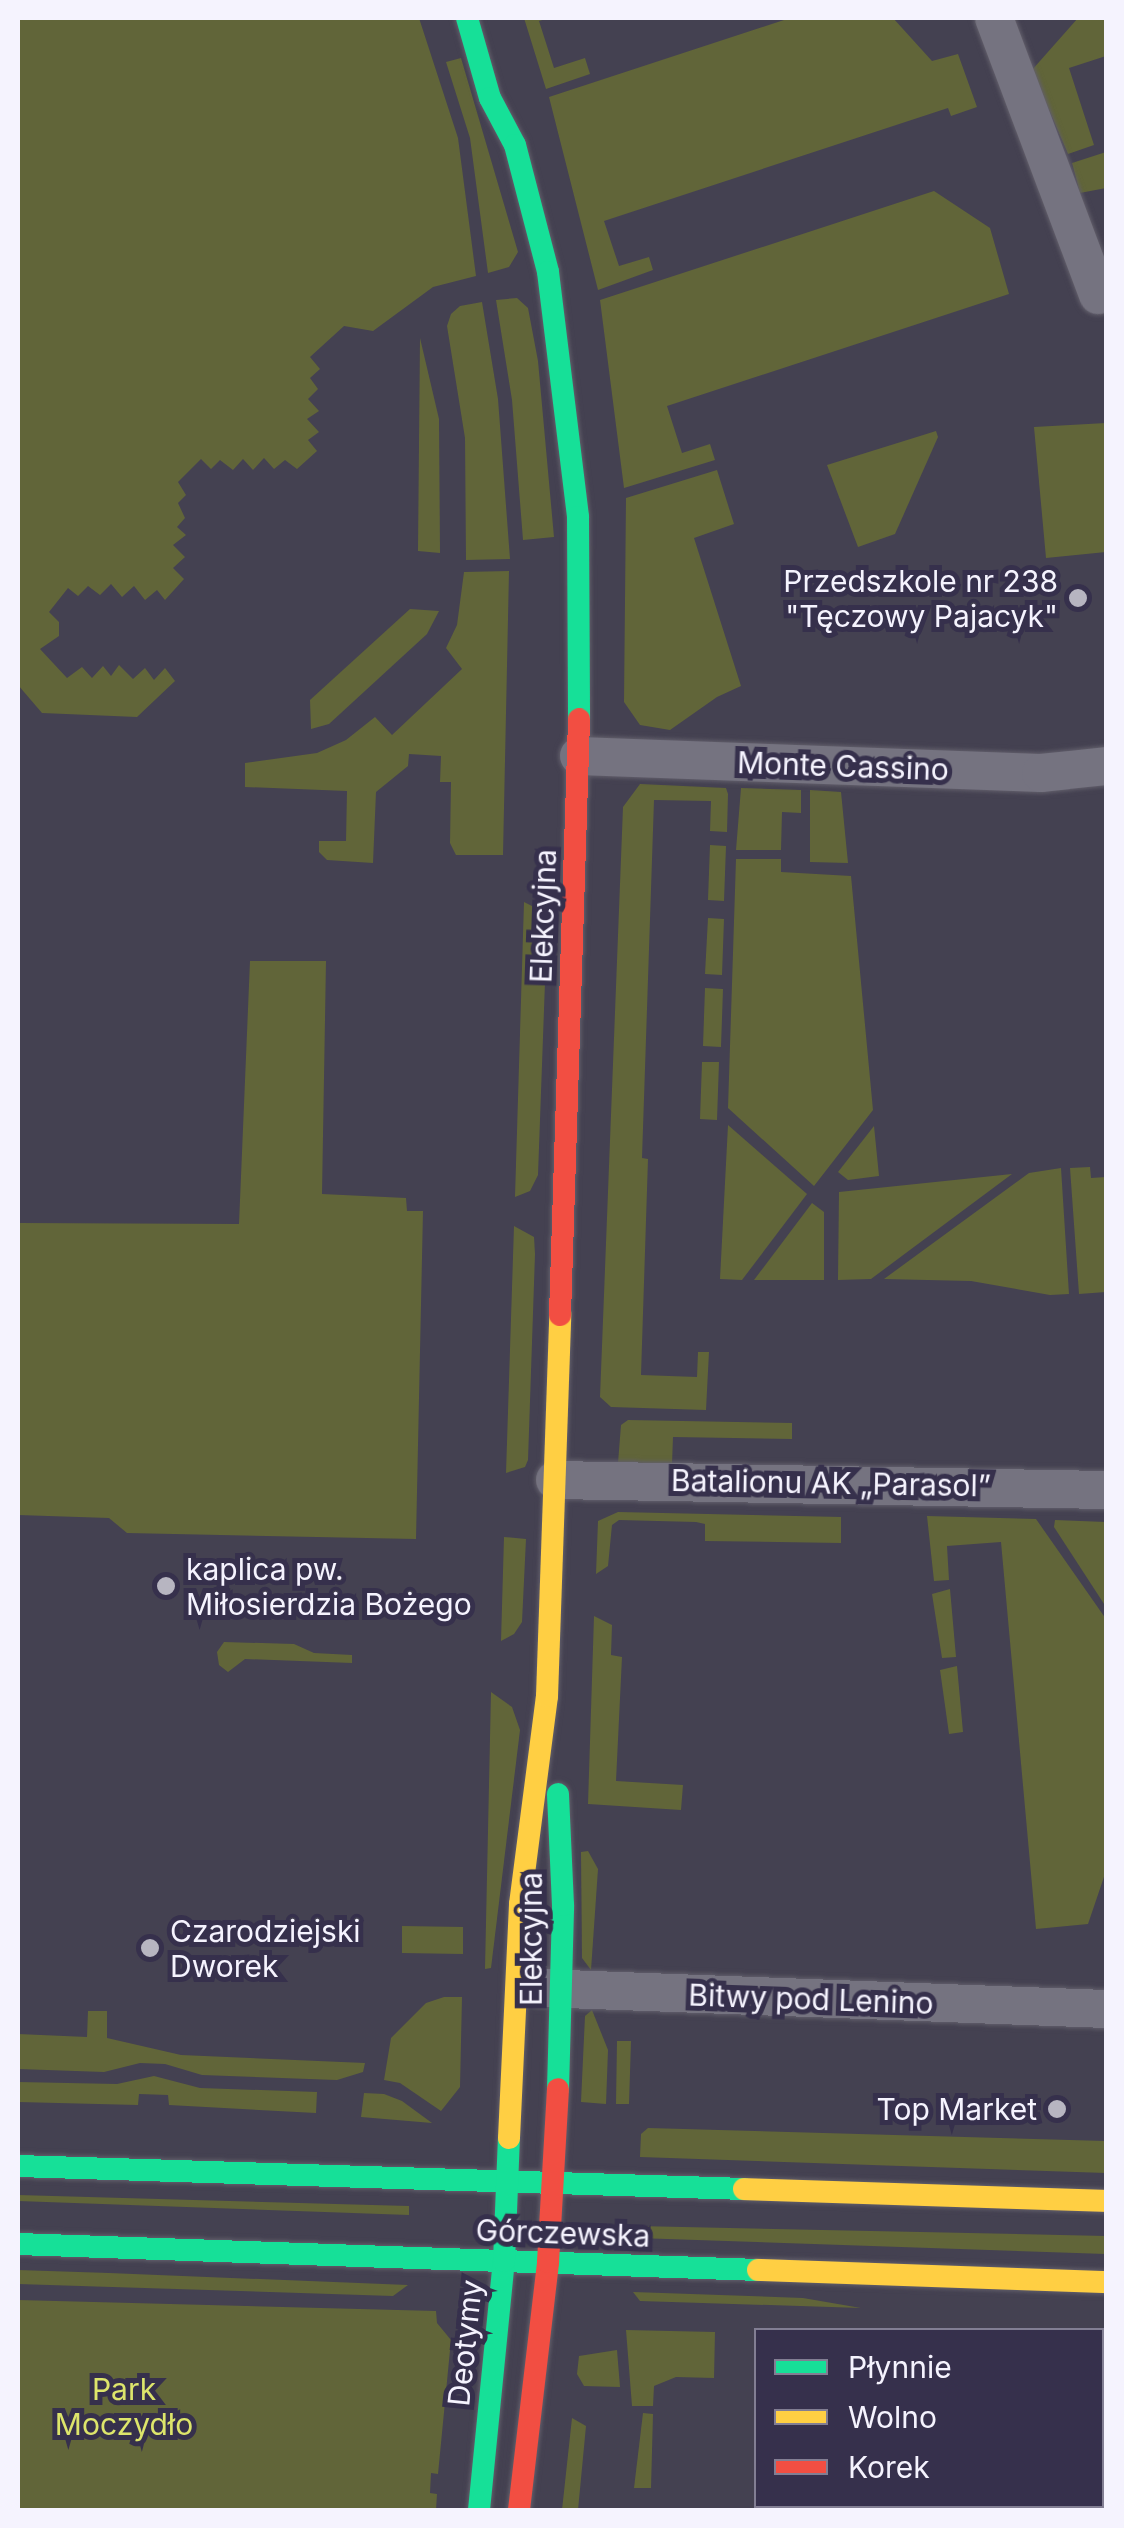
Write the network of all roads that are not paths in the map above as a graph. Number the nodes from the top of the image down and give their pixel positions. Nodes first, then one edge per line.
1 (468, 18) edge
2 (994, 18) edge
3 (515, 91) dead end
4 (515, 145) junction
5 (1098, 295) dead end
6 (579, 756) junction
7 (1106, 766) edge
8 (556, 1480) junction
9 (1106, 1490) edge
10 (546, 1696) junction
11 (516, 1986) junction
12 (561, 1990) junction
13 (1106, 2009) edge
14 (18, 2166) edge
15 (508, 2181) junction
16 (554, 2182) junction
17 (1106, 2201) edge
18 (18, 2244) edge
19 (504, 2261) junction
20 (548, 2262) junction
21 (1106, 2282) edge
22 (479, 2510) edge
23 (519, 2510) edge

1 - 4 street, Elekcyjna
2 - 5 street
3 - 4 street, Elekcyjna
4 - 6 street, Elekcyjna
6 - 7 street, Monte Cassino
6 - 8 street, Elekcyjna
8 - 9 street, Batalionu AK „Parasol”
8 - 10 street, Elekcyjna
10 - 11 street, Elekcyjna
10 - 12 street, Elekcyjna
11 - 12 street, Bitwy pod Lenino
11 - 15 street, Elekcyjna
12 - 13 street, Bitwy pod Lenino
12 - 16 street, Elekcyjna
14 - 15 street, Górczewska
15 - 16 street, Górczewska
15 - 19 street, Deotymy
16 - 17 street, Górczewska
16 - 20 street
18 - 19 street, Górczewska
19 - 20 street, Górczewska
19 - 22 street, Deotymy
20 - 21 street, Górczewska
20 - 23 street

